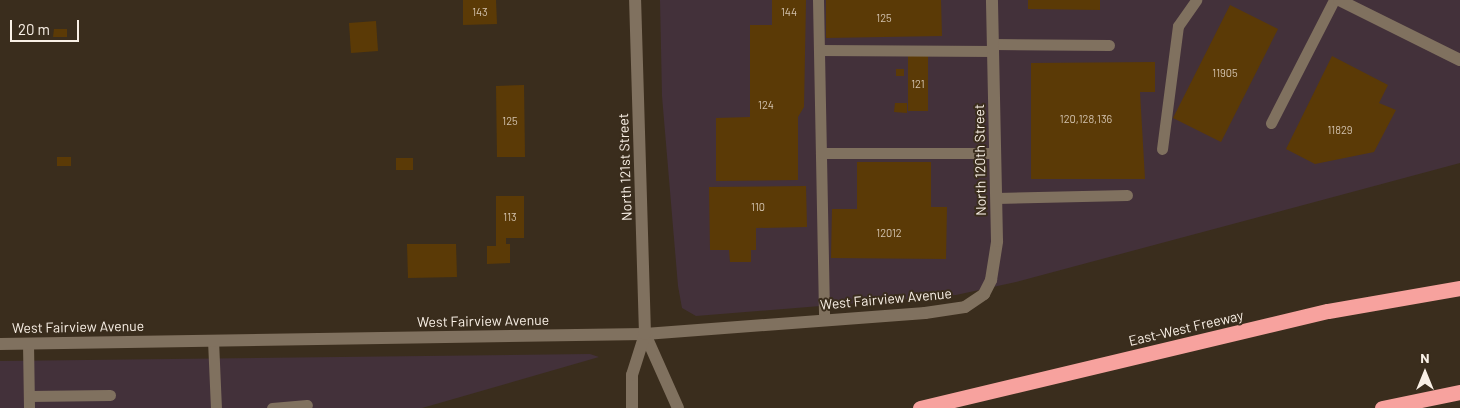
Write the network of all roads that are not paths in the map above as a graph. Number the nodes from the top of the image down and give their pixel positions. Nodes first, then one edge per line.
1 (635, 0) edge
2 (818, 0) edge
3 (992, 0) edge
4 (1334, 0) edge
5 (1339, 0) edge
6 (1194, 1) edge
7 (1108, 44) dead end
8 (993, 47) junction
9 (819, 50) junction
10 (1460, 60) edge
11 (1272, 124) dead end
12 (1162, 149) dead end
13 (821, 153) junction
14 (995, 153) junction
15 (1127, 195) dead end
16 (996, 198) junction
17 (1460, 288) edge
18 (964, 307) joint
19 (824, 320) junction
20 (645, 334) junction
21 (213, 340) junction
22 (28, 343) junction
23 (0, 344) edge
24 (1460, 392) edge
25 (110, 395) dead end
26 (29, 396) junction
27 (307, 405) dead end
28 (29, 408) edge
29 (216, 408) edge
30 (272, 408) edge
31 (632, 408) edge
32 (678, 408) edge
33 (920, 408) edge
34 (1382, 408) edge

1 - 20 street, North 121st Street
2 - 9 lane
3 - 8 street, North 120th Street
4 - 11 lane
5 - 10 street
6 - 12 lane
7 - 8 lane
8 - 9 lane
8 - 14 street, North 120th Street
9 - 13 lane
13 - 14 lane
13 - 19 lane
14 - 16 street, North 120th Street
15 - 16 lane
16 - 18 street, North 120th Street
17 - 33 highway, East-West Freeway
18 - 19 street, West Fairview Avenue
19 - 20 street, West Fairview Avenue
20 - 21 street, West Fairview Avenue
20 - 31 street
20 - 32 street
21 - 22 street, West Fairview Avenue
21 - 29 lane
22 - 23 street, West Fairview Avenue
22 - 26 lane
24 - 34 highway
25 - 26 lane
26 - 28 lane
27 - 30 lane

